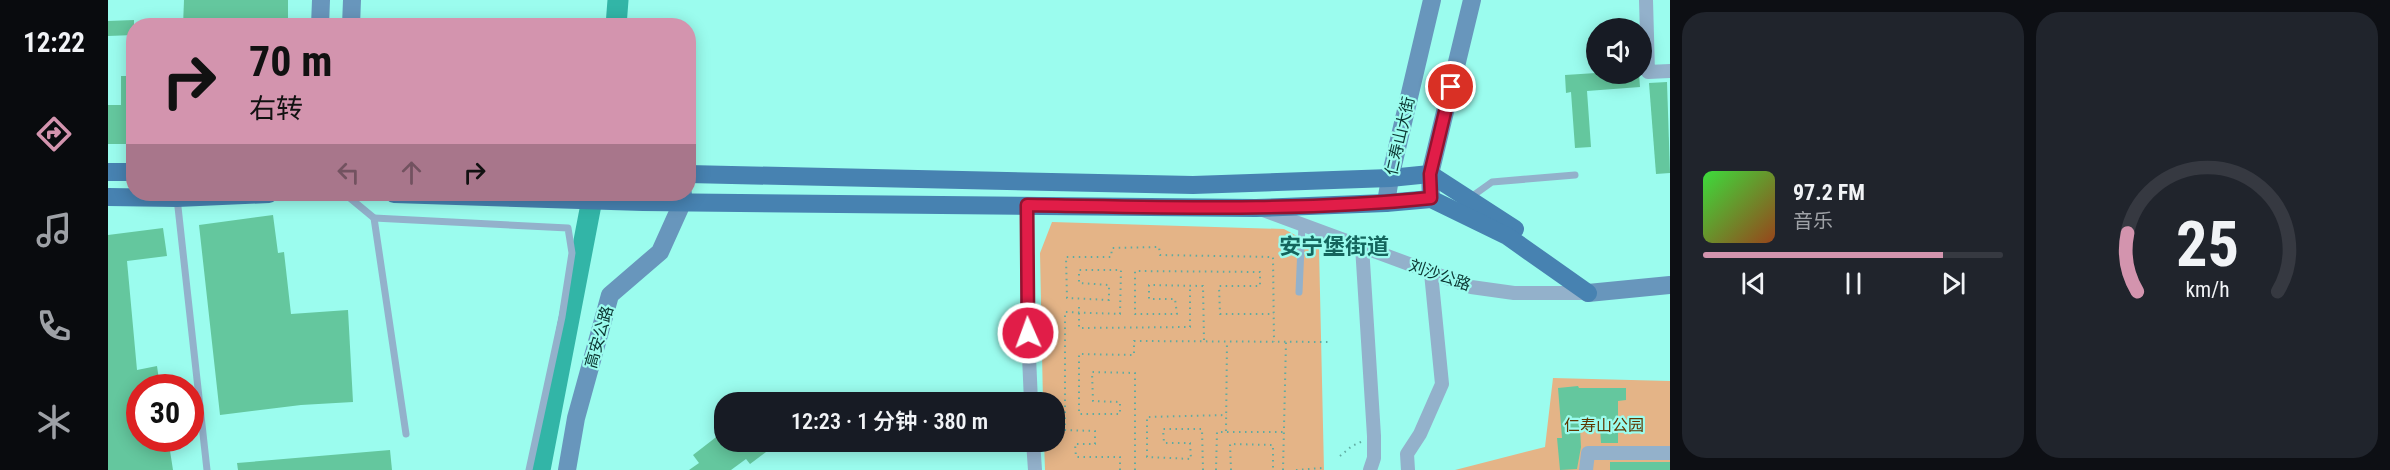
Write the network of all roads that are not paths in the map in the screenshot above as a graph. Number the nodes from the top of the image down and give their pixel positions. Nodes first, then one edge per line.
1 (321, 0) edge
2 (352, 0) edge
3 (1432, 0) edge
4 (1472, 0) edge
5 (1646, 0) edge
6 (320, 18) edge
7 (351, 18) edge
8 (1670, 70) edge
9 (108, 172) edge
10 (126, 172) edge
11 (696, 174) edge
12 (1430, 174) junction
13 (1575, 175) dead end
14 (1390, 178) junction
15 (108, 197) edge
16 (126, 197) edge
17 (696, 197) edge
18 (1431, 198) junction
19 (1469, 199) junction
20 (177, 201) edge
21 (353, 201) edge
22 (604, 201) edge
23 (650, 201) edge
24 (681, 201) edge
25 (1386, 203) junction
26 (1027, 205) junction
27 (1256, 208) junction
28 (374, 218) junction
29 (1302, 225) junction
30 (1362, 246) junction
31 (1431, 273) junction
32 (1670, 285) edge
33 (1299, 292) dead end
34 (1588, 293) junction
35 (1031, 392) edge
36 (406, 434) dead end
37 (1034, 452) edge
38 (1670, 453) edge
39 (207, 470) edge
40 (528, 470) edge
41 (567, 470) edge
42 (1035, 470) edge
43 (1370, 470) edge
44 (1408, 470) edge
45 (1586, 470) edge

1 - 6 main road
2 - 7 main road
3 - 14 main road, 仁寿山大街
4 - 12 main road
5 - 8 street
9 - 10 main road
11 - 14 main road
12 - 14 main road
12 - 18 main road
12 - 19 main road
13 - 19 lane
14 - 25 main road, 仁寿山大街
15 - 16 main road
17 - 26 main road
18 - 25 main road
18 - 34 main road
19 - 34 main road
20 - 39 lane
21 - 28 lane
22 - 23 main road
24 - 41 main road, 高安公路
25 - 27 main road
26 - 27 main road
26 - 35 street
27 - 29 street, 刘沙公路
28 - 36 lane
28 - 40 lane
29 - 30 street, 刘沙公路
29 - 33 lane
30 - 31 street, 刘沙公路
30 - 43 street
31 - 34 street, 刘沙公路
31 - 44 street
32 - 34 main road, 刘沙公路
37 - 42 street
38 - 45 street

